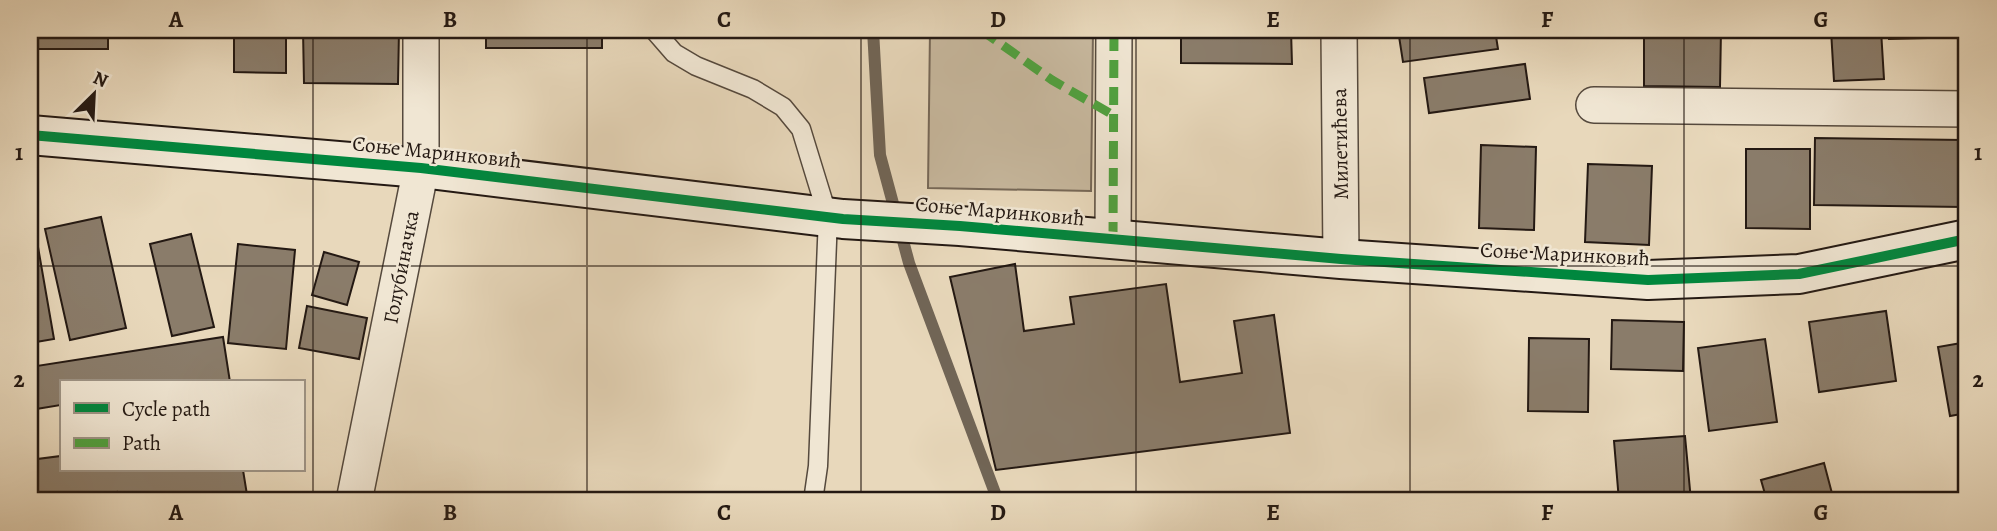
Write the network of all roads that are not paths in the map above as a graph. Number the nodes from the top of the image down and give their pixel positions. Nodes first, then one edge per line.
1 (421, 30) edge
2 (654, 30) edge
3 (1114, 30) edge
4 (1339, 30) edge
5 (1594, 105) dead end
6 (1967, 109) edge
7 (30, 135) edge
8 (421, 168) junction
9 (836, 218) junction
10 (1967, 239) edge
11 (1113, 240) junction
12 (1341, 259) junction
13 (354, 501) edge
14 (813, 501) edge

1 - 8 street, Голубиначка
2 - 9 lane
3 - 11 street
4 - 12 street, Милетићева
5 - 6 street
7 - 8 street, Соње Маринковић
8 - 9 street, Соње Маринковић
8 - 13 street, Голубиначка
9 - 11 street, Соње Маринковић
9 - 14 lane
10 - 12 street, Соње Маринковић
11 - 12 street, Соње Маринковић

